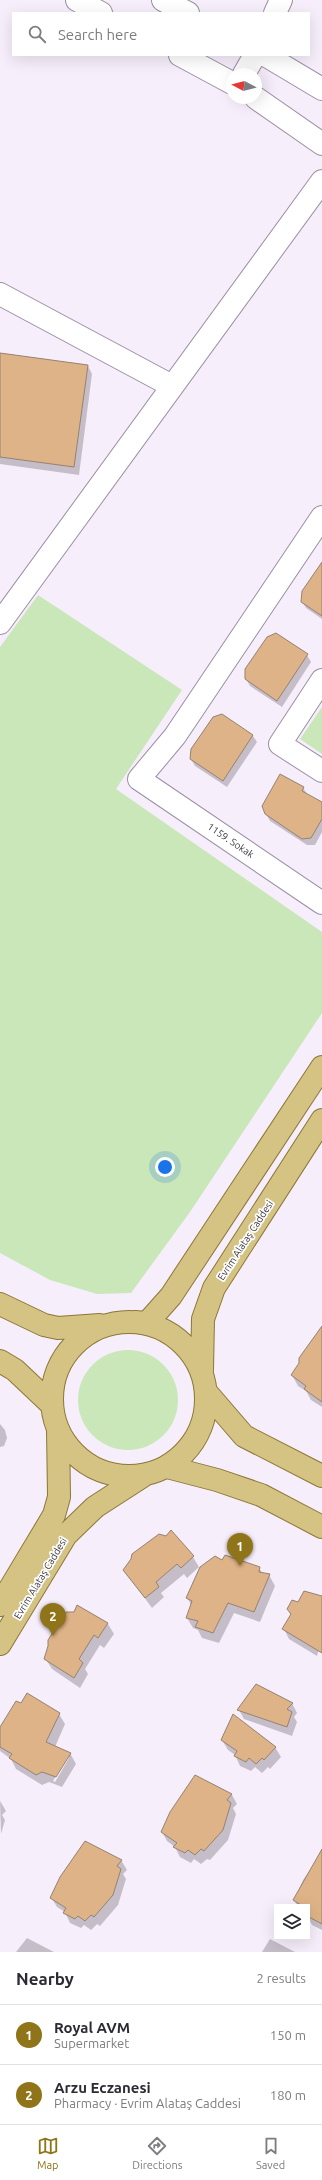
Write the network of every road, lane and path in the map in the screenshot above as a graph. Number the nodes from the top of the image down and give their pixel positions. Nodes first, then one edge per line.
1 (77, 0) edge
2 (163, 0) edge
3 (282, 0) edge
4 (99, 12) edge
5 (186, 12) edge
6 (276, 12) edge
7 (182, 56) edge
8 (254, 56) edge
9 (267, 56) edge
10 (247, 68) edge
11 (226, 80) edge
12 (322, 89) edge
13 (262, 102) edge
14 (322, 144) edge
15 (322, 181) edge
16 (0, 294) edge
17 (172, 386) junction
18 (322, 518) edge
19 (0, 623) edge
20 (322, 680) edge
21 (322, 771) edge
22 (322, 902) edge
23 (322, 1067) edge
24 (322, 1120) edge
25 (0, 1304) edge
26 (130, 1321) junction
27 (105, 1325) junction
28 (0, 1361) edge
29 (202, 1371) junction
30 (207, 1393) junction
31 (52, 1405) junction
32 (58, 1430) junction
33 (167, 1467) junction
34 (143, 1476) junction
35 (322, 1476) edge
36 (322, 1527) edge
37 (0, 1605) edge
38 (0, 1644) edge

1 - 4 street
2 - 5 street
3 - 6 street
7 - 11 street
8 - 10 street
9 - 12 street
13 - 14 street
15 - 17 street
16 - 17 street
17 - 19 street
18 - 22 street, 1159. Sokak
20 - 21 street
23 - 26 main road
24 - 29 main road, Evrim Alataş Caddesi
25 - 27 main road
26 - 27 main road
26 - 29 main road
27 - 31 main road
28 - 31 main road
29 - 30 main road
30 - 33 main road
30 - 35 main road
31 - 32 main road
32 - 34 main road
32 - 37 main road, Evrim Alataş Caddesi
33 - 34 main road
33 - 36 main road
34 - 38 main road, Evrim Alataş Caddesi

